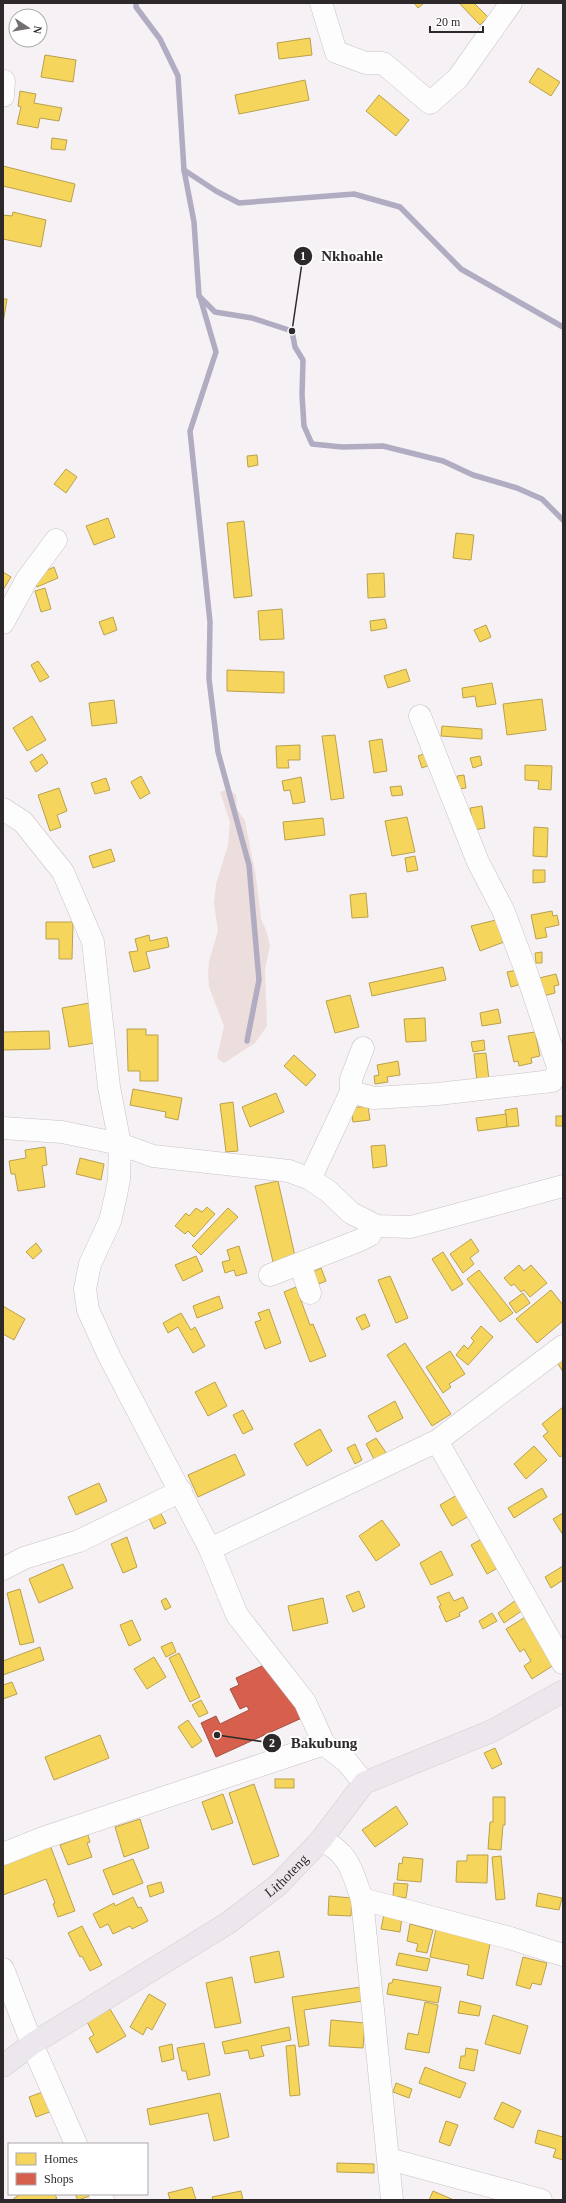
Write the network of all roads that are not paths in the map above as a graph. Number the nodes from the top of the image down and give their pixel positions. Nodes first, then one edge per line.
1 (321, 3) edge
2 (511, 3) edge
3 (56, 540) dead end
4 (3, 623) edge
5 (420, 716) dead end
6 (3, 809) edge
7 (363, 1048) dead end
8 (351, 1092) junction
9 (3, 1128) edge
10 (120, 1144) junction
11 (310, 1179) junction
12 (563, 1186) edge
13 (373, 1224) junction
14 (300, 1264) junction
15 (270, 1275) dead end
16 (310, 1293) dead end
17 (563, 1346) edge
18 (437, 1441) junction
19 (181, 1491) junction
20 (210, 1549) junction
21 (3, 1569) edge
22 (563, 1663) edge
23 (563, 1691) edge
24 (324, 1744) junction
25 (364, 1783) junction
26 (322, 1840) junction
27 (3, 1854) edge
28 (362, 1899) junction
29 (563, 1955) edge
30 (3, 1969) edge
31 (32, 2044) junction
32 (3, 2066) edge
33 (76, 2143) edge
34 (389, 2159) junction
35 (392, 2200) edge
36 (541, 2200) edge

1 - 2 street
3 - 4 street
5 - 8 street
6 - 10 street
7 - 8 street
8 - 11 street
9 - 10 street
10 - 11 street
10 - 19 street
11 - 13 street
12 - 13 street
13 - 14 street
14 - 15 street
14 - 16 street
17 - 18 street
18 - 20 street
18 - 22 street
19 - 20 street
19 - 21 street
20 - 24 street
23 - 25 main road
24 - 25 street
24 - 27 street
25 - 26 main road, Lithoteng
26 - 28 street
26 - 31 main road, Lithoteng
28 - 29 street
28 - 34 street
30 - 31 street
31 - 32 main road, Lithoteng
31 - 33 street
34 - 35 street
34 - 36 street

